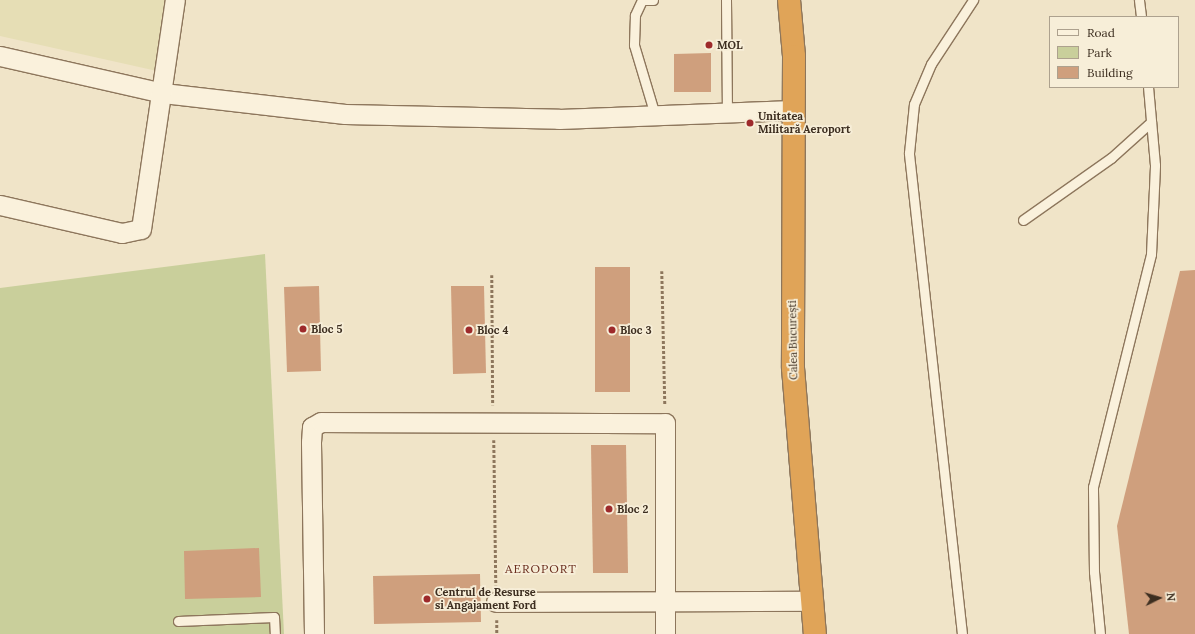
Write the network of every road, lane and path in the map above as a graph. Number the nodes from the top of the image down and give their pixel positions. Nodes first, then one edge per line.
1 (175, 0) edge
2 (653, 0) edge
3 (726, 0) edge
4 (789, 0) edge
5 (800, 0) edge
6 (973, 0) edge
7 (1139, 0) edge
8 (1141, 16) edge
9 (793, 45) junction
10 (0, 56) edge
11 (1148, 88) edge
12 (163, 93) junction
13 (793, 110) junction
14 (726, 114) junction
15 (654, 115) junction
16 (1151, 122) junction
17 (0, 206) edge
18 (1023, 220) dead end
19 (662, 271) dead end
20 (665, 423) junction
21 (812, 601) junction
22 (496, 602) dead end
23 (664, 603) junction
24 (178, 621) dead end
25 (275, 634) edge
26 (314, 634) edge
27 (665, 634) edge
28 (815, 634) edge
29 (962, 634) edge
30 (1100, 634) edge

1 - 12 street
2 - 15 lane
3 - 14 lane
4 - 9 highway, Calea București
5 - 9 highway, Calea București
6 - 29 lane
7 - 8 lane
9 - 13 highway, Calea București
10 - 12 street
11 - 16 lane
12 - 15 street
12 - 17 street
13 - 14 street
13 - 21 highway, Calea București
14 - 15 street
16 - 18 lane
16 - 30 lane
19 - 20 path
20 - 23 street
20 - 26 street
21 - 23 street
21 - 28 highway, Calea București
22 - 23 street
23 - 27 street
24 - 25 lane

